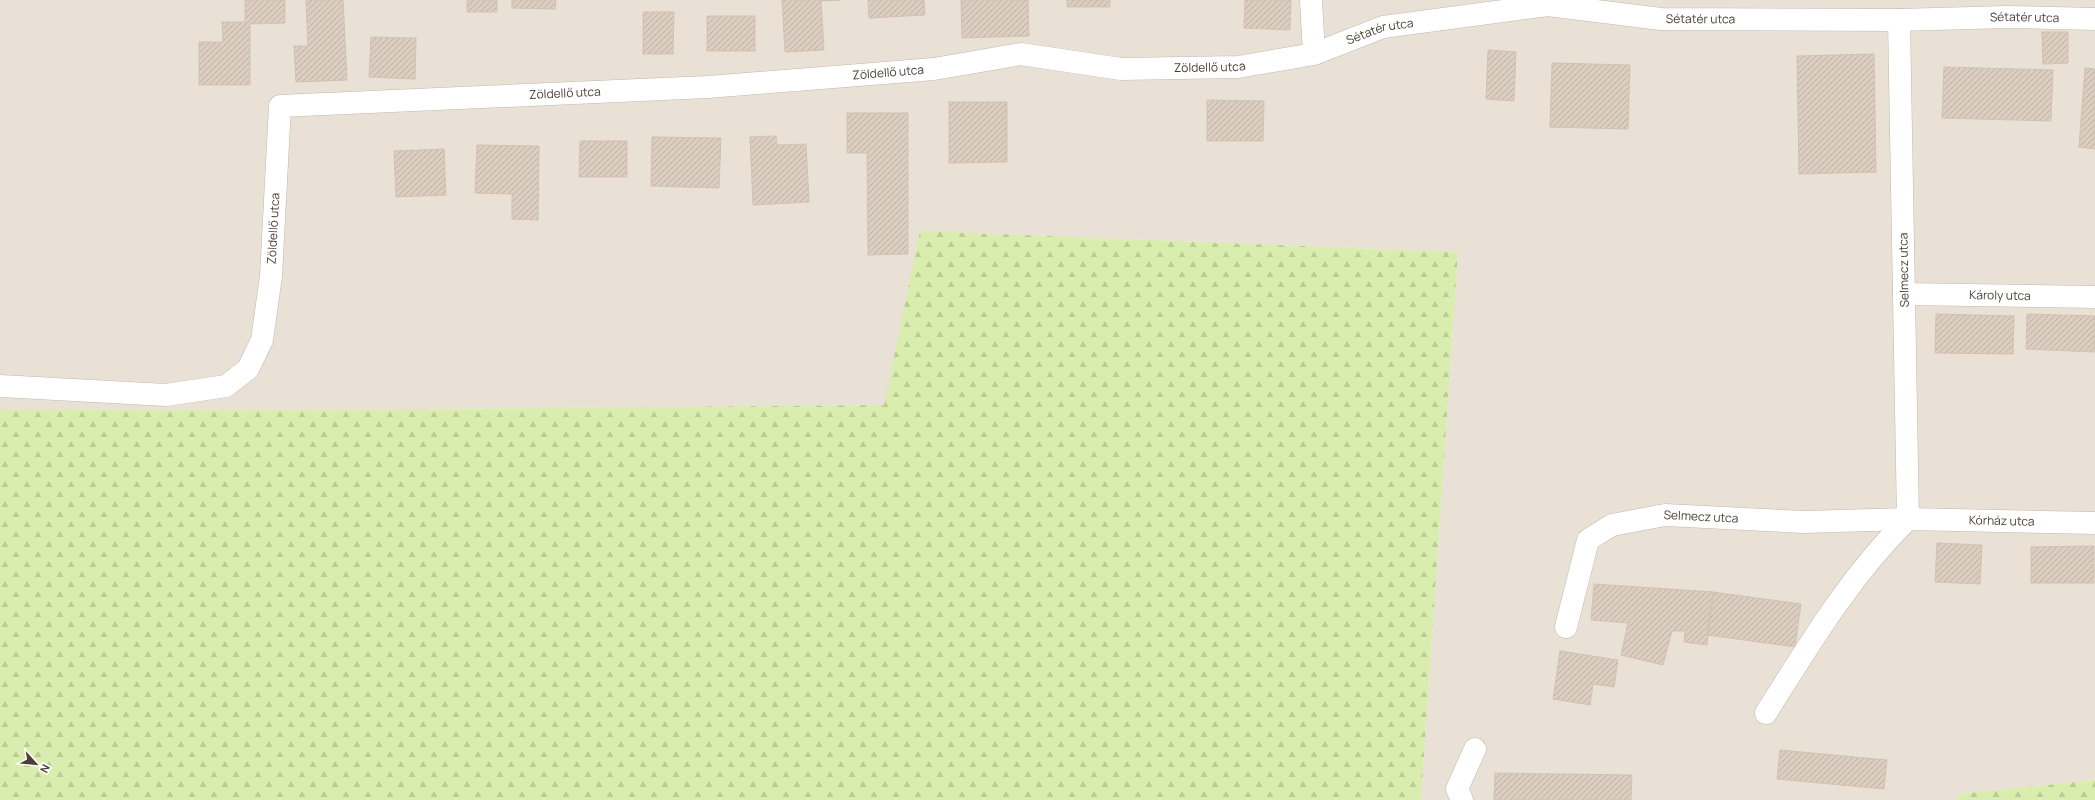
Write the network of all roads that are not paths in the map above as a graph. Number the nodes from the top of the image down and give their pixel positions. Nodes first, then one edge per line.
1 (1311, 0) edge
2 (2095, 19) edge
3 (1899, 20) junction
4 (1314, 54) junction
5 (1904, 294) junction
6 (2095, 297) edge
7 (0, 386) edge
8 (1908, 519) junction
9 (2095, 523) edge
10 (1566, 627) dead end
11 (1766, 713) dead end
12 (1475, 748) dead end
13 (1462, 800) edge

1 - 4 street
2 - 3 street, Sétatér utca
3 - 4 street, Sétatér utca
3 - 5 street, Selmecz utca
4 - 7 street, Zöldellő utca
5 - 6 street, Károly utca
5 - 8 street, Selmecz utca
8 - 9 street, Kórház utca
8 - 10 street, Selmecz utca
8 - 11 street
12 - 13 street

